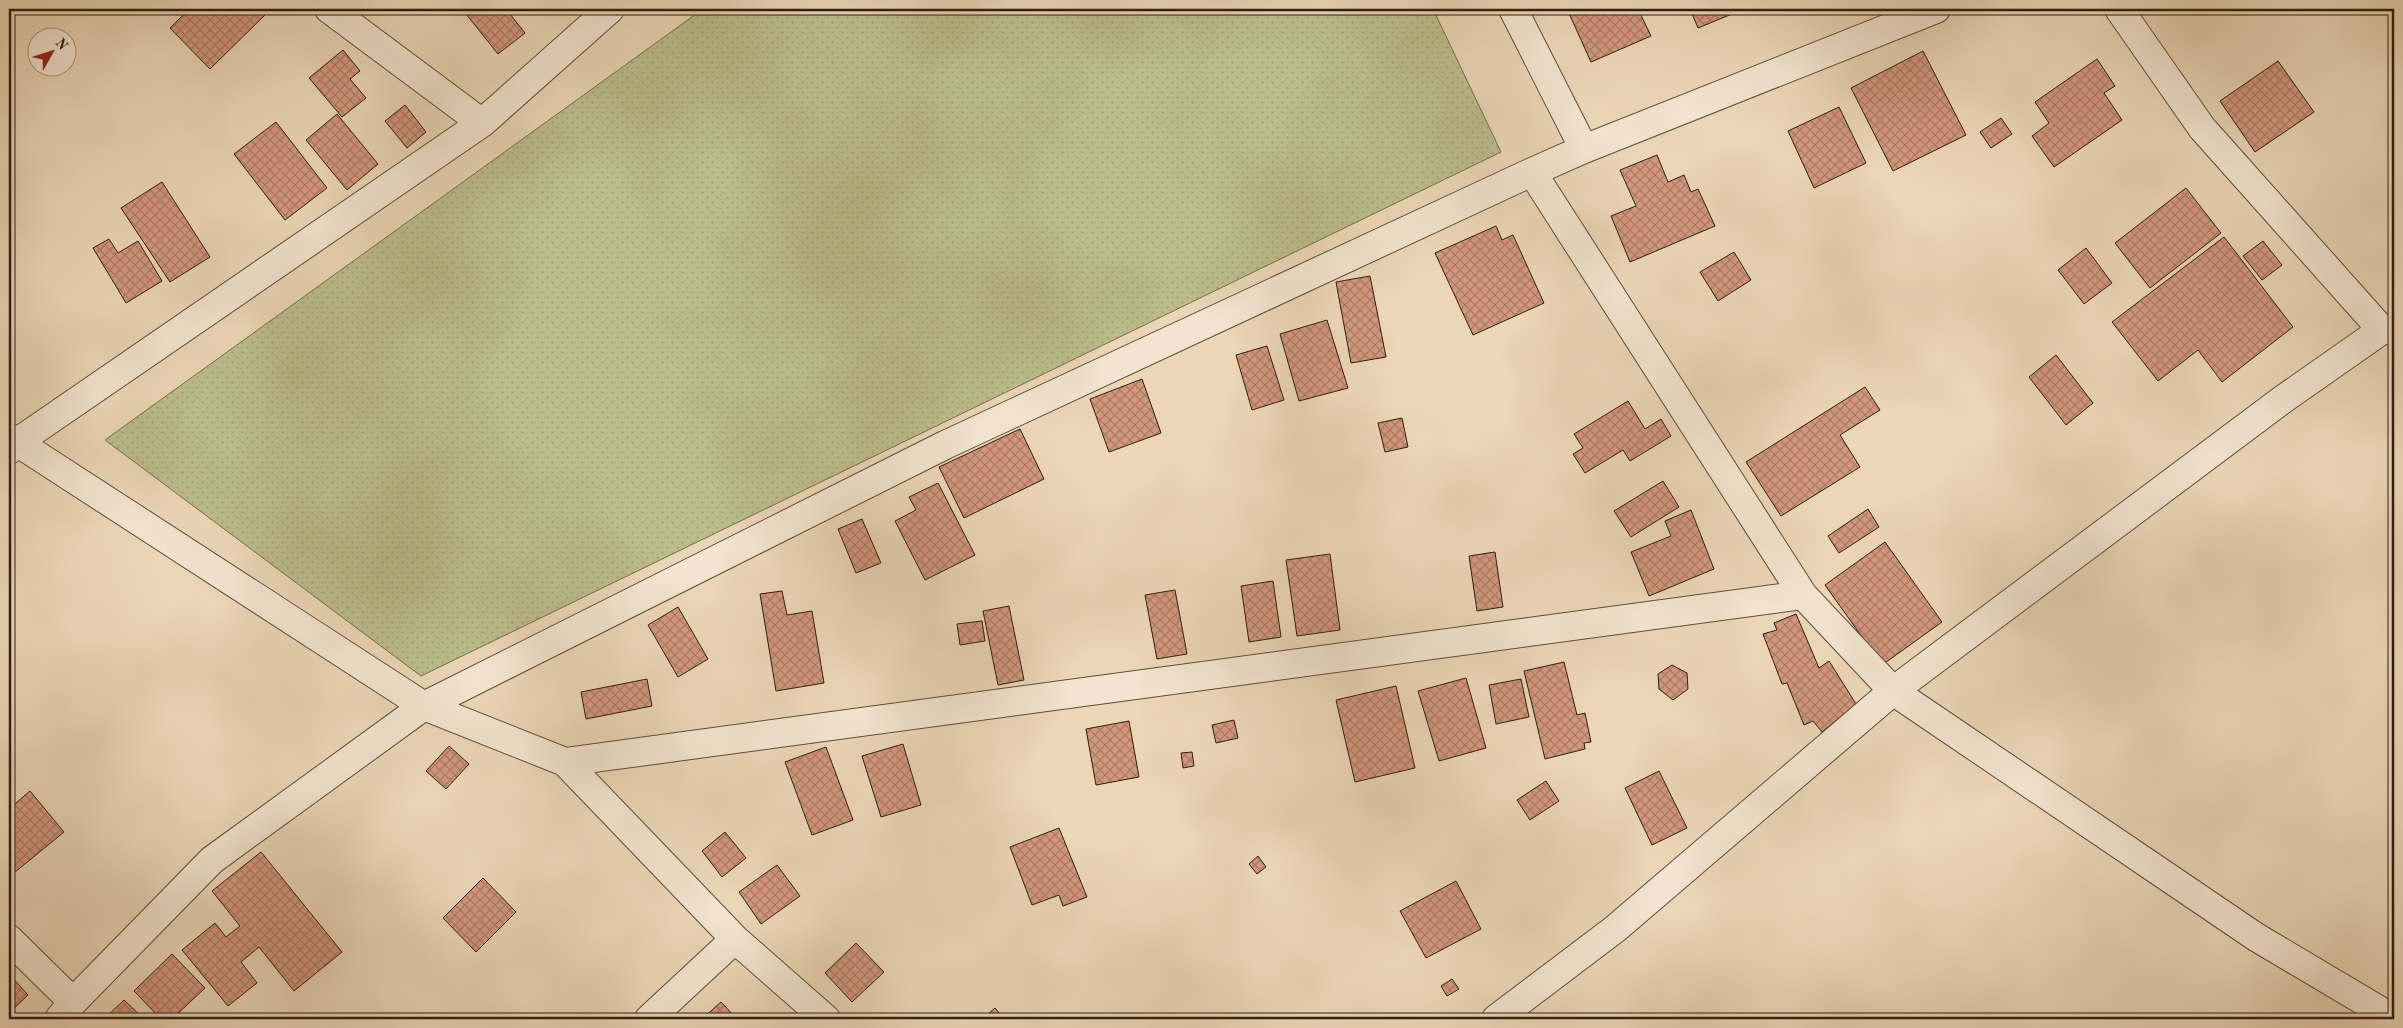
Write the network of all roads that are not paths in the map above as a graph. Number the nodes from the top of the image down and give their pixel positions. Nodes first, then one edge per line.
1 (329, 9) edge
2 (610, 9) edge
3 (1513, 9) edge
4 (1936, 9) edge
5 (2119, 9) edge
6 (482, 123) junction
7 (1584, 149) junction
8 (1532, 172) junction
9 (2388, 330) edge
10 (11, 443) edge
11 (1803, 594) junction
12 (1893, 691) junction
13 (424, 706) junction
14 (565, 762) junction
15 (9, 939) edge
16 (735, 939) junction
17 (66, 1011) edge
18 (649, 1019) edge
19 (826, 1019) edge
20 (1496, 1019) edge
21 (2394, 1019) edge

1 - 6 street
2 - 6 street
3 - 7 street
4 - 7 street
5 - 9 street
6 - 10 street
7 - 8 street
8 - 11 street
8 - 13 street
9 - 12 street
10 - 13 street
11 - 12 street
11 - 14 street
12 - 20 street
12 - 21 street
13 - 14 street
13 - 17 street
14 - 16 street
15 - 17 street
16 - 18 street
16 - 19 street

